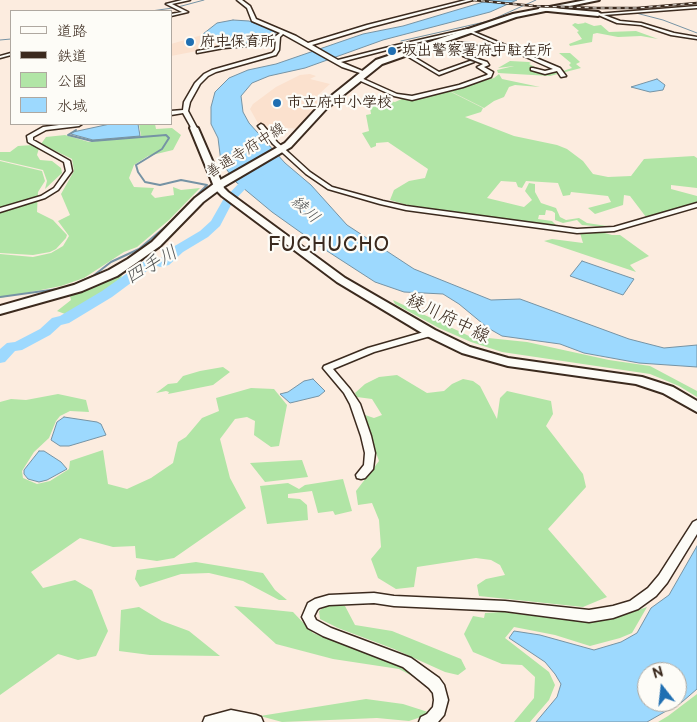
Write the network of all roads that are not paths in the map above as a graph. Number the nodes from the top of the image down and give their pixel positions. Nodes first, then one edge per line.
1 (188, 0) edge
2 (240, 0) edge
3 (471, 0) edge
4 (596, 0) edge
5 (576, 1) edge
6 (697, 7) edge
7 (540, 9) junction
8 (598, 14) junction
9 (172, 15) edge
10 (468, 28) junction
11 (283, 32) junction
12 (278, 37) junction
13 (697, 38) edge
14 (438, 41) junction
15 (310, 46) junction
16 (199, 52) dead end
17 (404, 52) junction
18 (496, 54) dead end
19 (465, 55) dead end
20 (494, 60) dead end
21 (337, 62) junction
22 (472, 62) dead end
23 (485, 63) junction
24 (479, 67) junction
25 (533, 69) dead end
26 (558, 69) junction
27 (463, 72) dead end
28 (363, 73) junction
29 (563, 76) dead end
30 (357, 78) junction
31 (185, 111) junction
32 (172, 113) edge
33 (70, 125) edge
34 (261, 126) dead end
35 (194, 128) joint
36 (281, 150) junction
37 (223, 182) junction
38 (697, 205) edge
39 (0, 210) edge
40 (0, 310) edge
41 (431, 333) junction
42 (697, 407) edge
43 (361, 475) dead end
44 (697, 525) edge
45 (210, 722) edge
46 (256, 722) edge
47 (426, 722) edge

1 - 9 street
2 - 11 street
3 - 15 street
4 - 5 main road, 善通寺府中線
5 - 7 main road, 善通寺府中線
6 - 8 street
7 - 8 main road
7 - 10 main road, 善通寺府中線
8 - 13 street
10 - 14 main road, 善通寺府中線
10 - 21 street
10 - 26 street
11 - 12 street
11 - 15 street
12 - 16 street
12 - 31 street
14 - 17 main road, 善通寺府中線
14 - 18 street
15 - 21 street
17 - 22 street
17 - 28 main road, 善通寺府中線
19 - 23 street
20 - 23 street
21 - 28 street
23 - 24 street
24 - 27 street
24 - 30 street
25 - 26 street
26 - 29 street
28 - 30 main road, 善通寺府中線
30 - 36 main road, 善通寺府中線
31 - 32 street
31 - 35 street
33 - 39 street
34 - 36 street
35 - 37 main road, 綾川府中線
36 - 37 main road, 善通寺府中線
36 - 38 street
37 - 40 main road, 善通寺府中線
37 - 41 main road, 綾川府中線
41 - 42 main road, 綾川府中線
41 - 43 street
44 - 47 street
45 - 46 street

